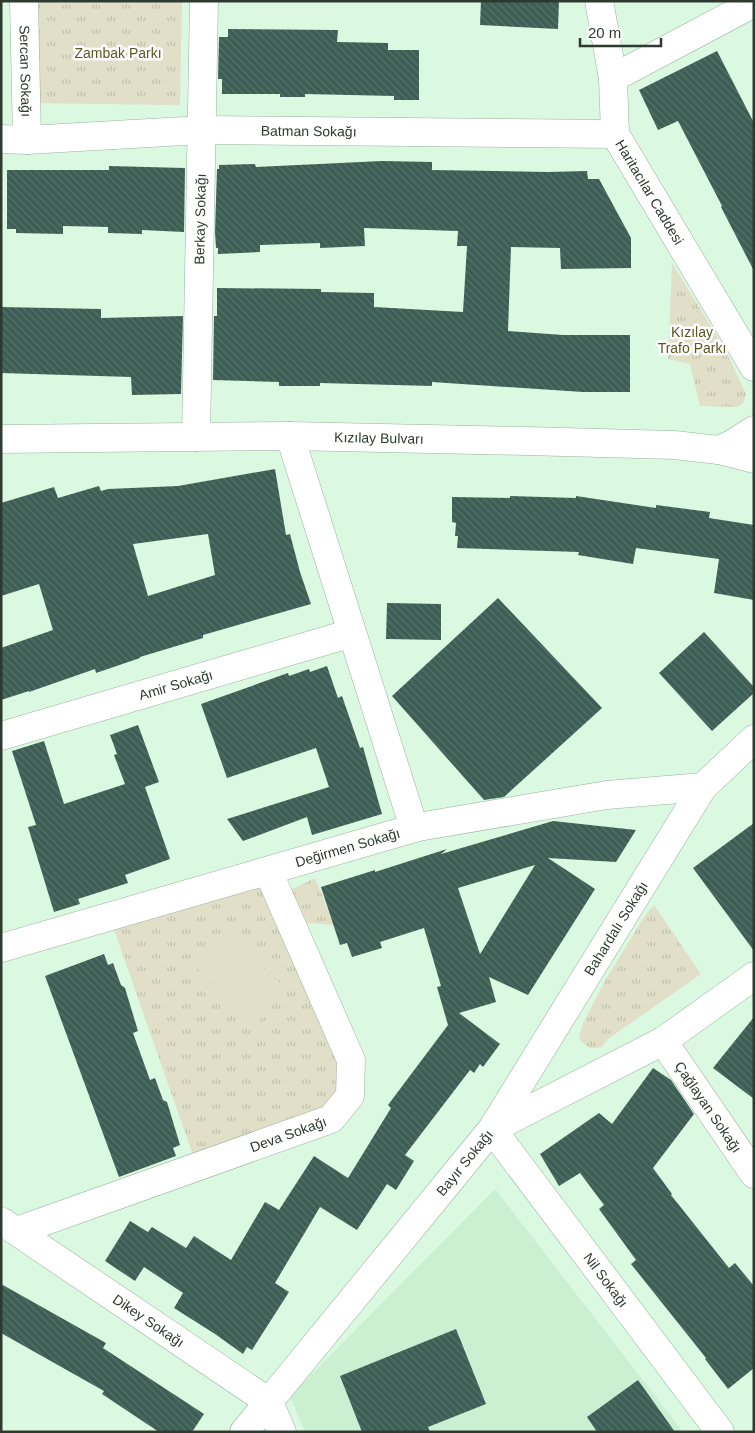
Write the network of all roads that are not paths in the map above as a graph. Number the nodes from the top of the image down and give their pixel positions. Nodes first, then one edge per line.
1 (24, 1) edge
2 (204, 1) edge
3 (599, 1) edge
4 (754, 3) edge
5 (613, 78) junction
6 (202, 130) junction
7 (615, 134) junction
8 (14, 140) edge
9 (754, 367) edge
10 (754, 430) edge
11 (290, 436) junction
12 (196, 437) junction
13 (1, 439) edge
14 (719, 450) junction
15 (754, 458) edge
16 (352, 632) junction
17 (1, 736) edge
18 (754, 739) edge
19 (703, 787) junction
20 (414, 828) junction
21 (268, 870) junction
22 (1, 948) edge
23 (754, 976) edge
24 (663, 1041) junction
25 (492, 1129) junction
26 (754, 1174) edge
27 (9, 1226) edge
28 (269, 1402) junction
29 (244, 1432) edge
30 (282, 1432) edge
31 (720, 1432) edge

1 - 8 street, Sercan Sokağı
2 - 6 street, Berkay Sokağı
3 - 5 street, Haritacılar Caddesi
4 - 5 street
5 - 7 street, Haritacılar Caddesi
6 - 7 street, Batman Sokağı
6 - 8 street, Batman Sokağı
6 - 12 street, Berkay Sokağı
7 - 9 street, Haritacılar Caddesi
10 - 14 street
11 - 12 street, Kızılay Bulvarı
11 - 14 street, Kızılay Bulvarı
11 - 16 street
12 - 13 street, Kızılay Bulvarı
14 - 15 street, Kızılay Bulvarı
16 - 17 street, Amir Sokağı
16 - 20 street
18 - 19 street, Bahardalı Sokağı
19 - 20 street, Değirmen Sokağı
19 - 25 street, Bahardalı Sokağı
20 - 21 street, Değirmen Sokağı
21 - 22 street, Değirmen Sokağı
21 - 27 street, Deva Sokağı
23 - 24 street, Bayır Sokağı
24 - 25 street, Bayır Sokağı
24 - 26 street, Çağlayan Sokağı
25 - 28 street, Bayır Sokağı
25 - 31 street, Nil Sokağı
27 - 28 street, Dikey Sokağı
28 - 29 street, Bayır Sokağı
28 - 30 street

